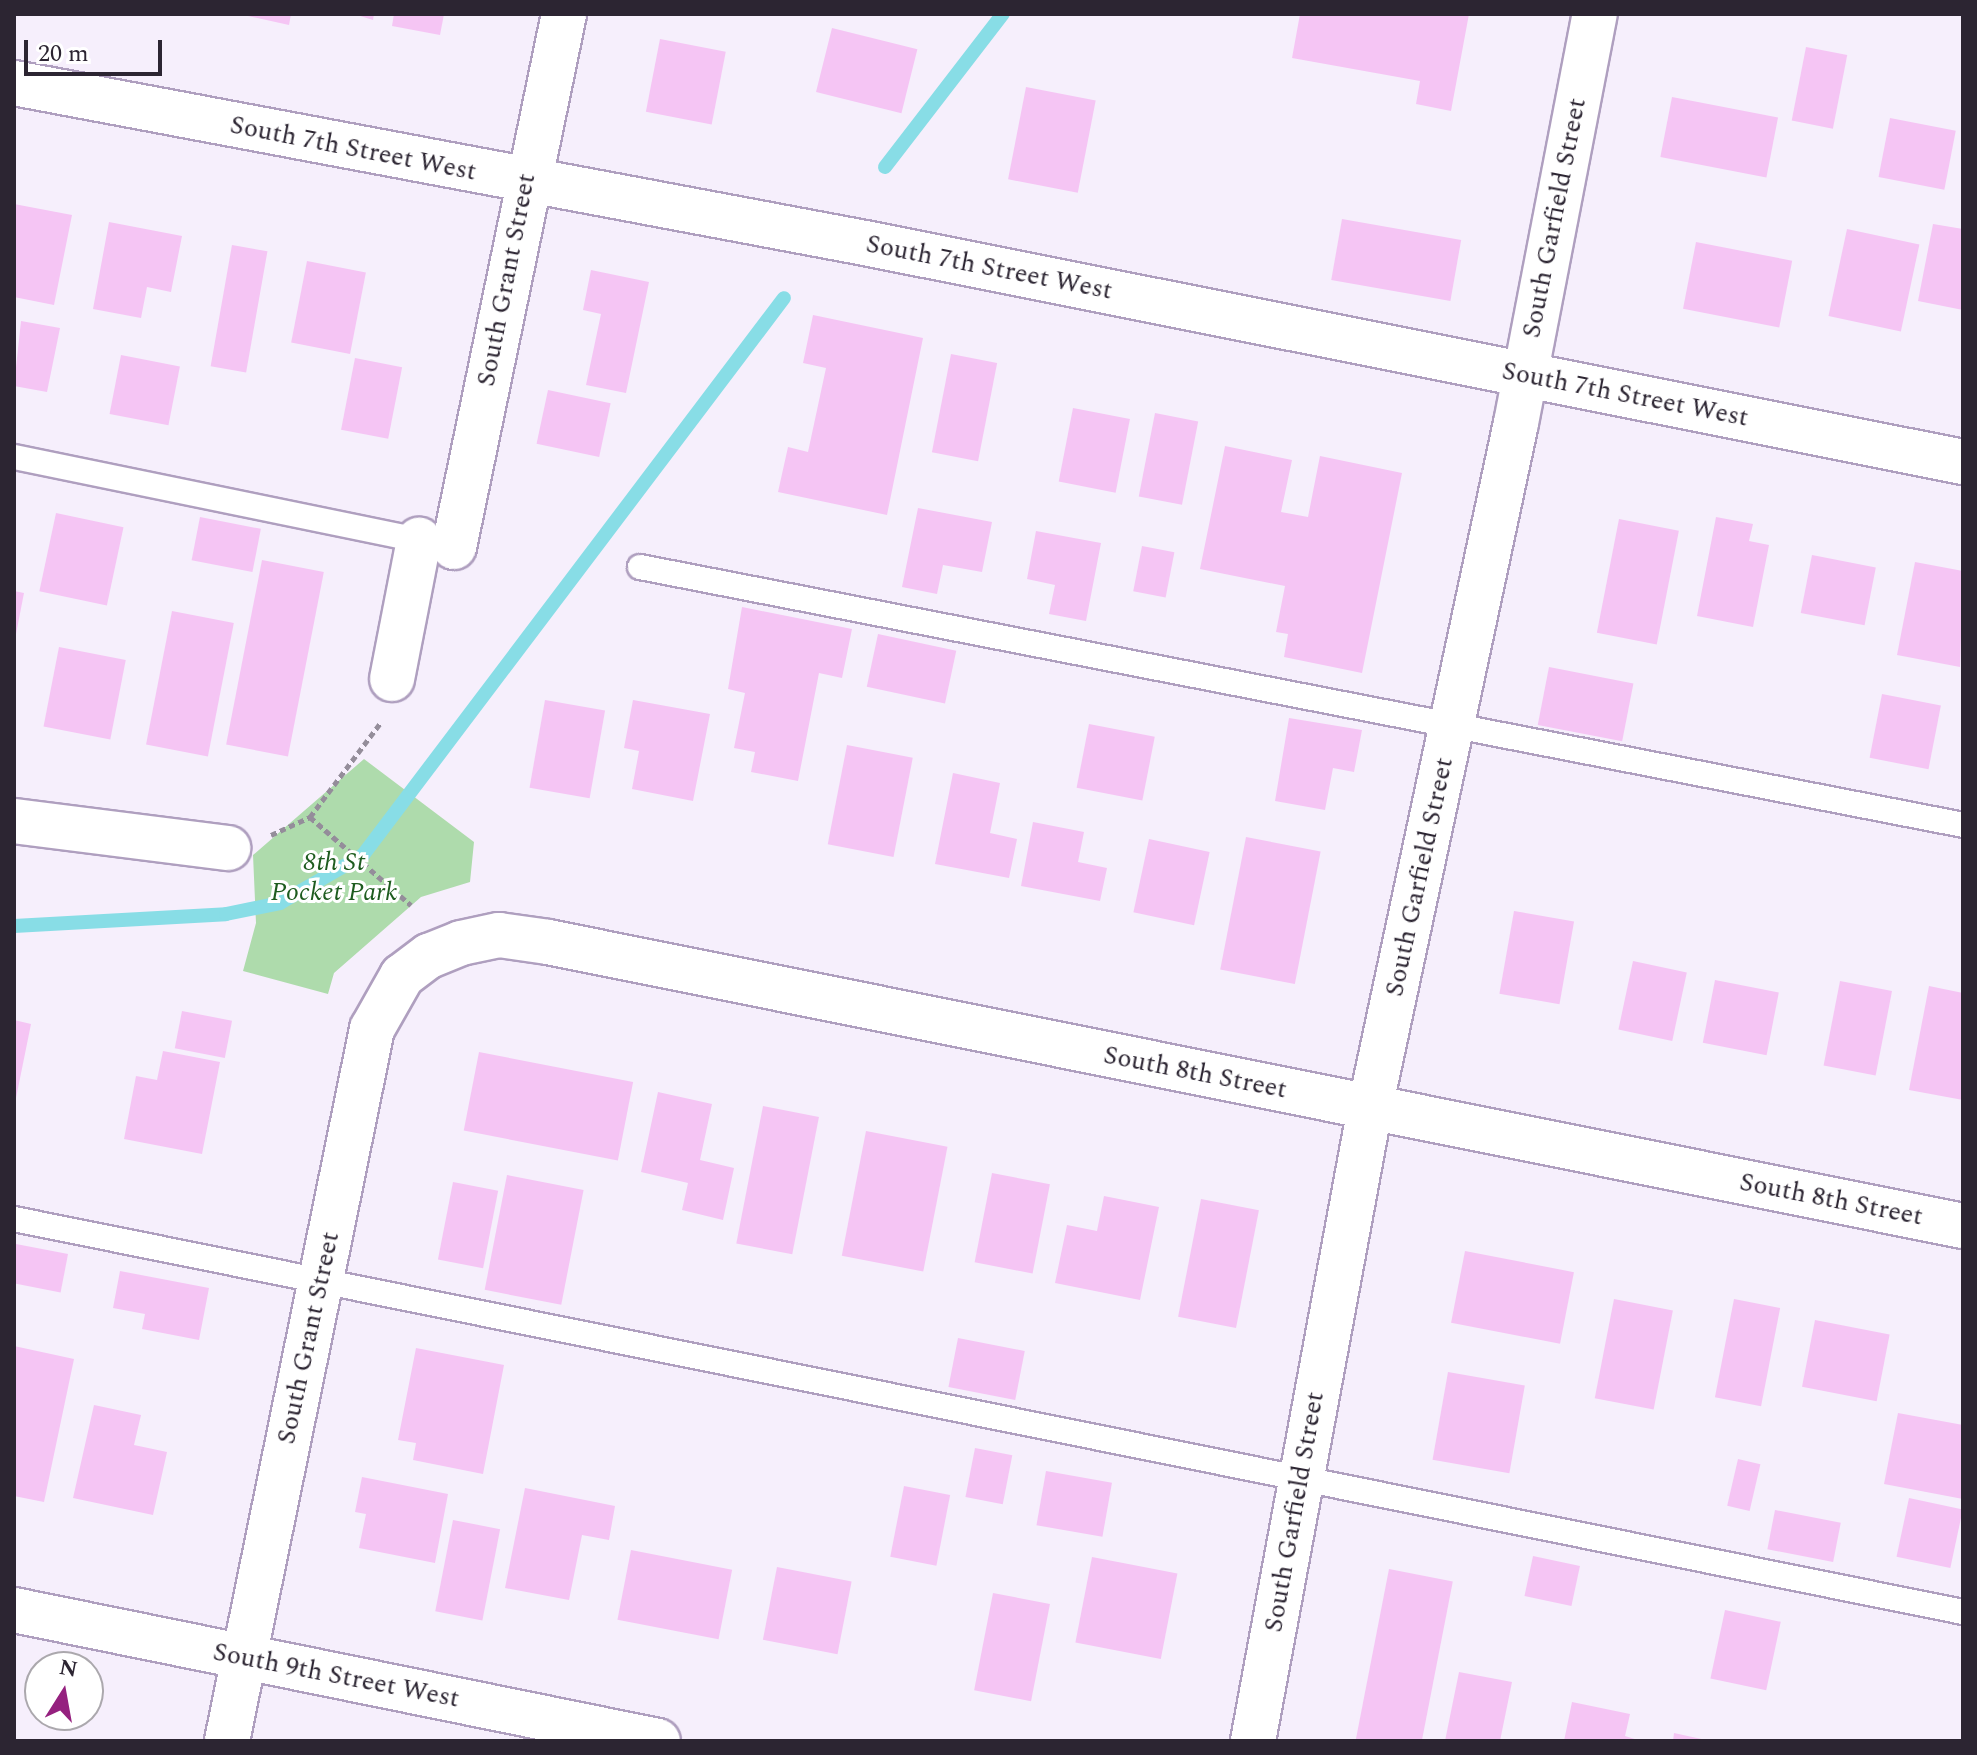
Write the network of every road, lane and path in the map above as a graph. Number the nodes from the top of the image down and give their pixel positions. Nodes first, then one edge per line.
1 (564, 14) edge
2 (1595, 14) edge
3 (14, 83) edge
4 (527, 182) junction
5 (1524, 375) junction
6 (14, 457) edge
7 (1963, 462) edge
8 (436, 544) junction
9 (640, 567) dead end
10 (392, 679) joint
11 (1452, 729) junction
12 (310, 817) junction
13 (14, 821) edge
14 (1963, 825) edge
15 (228, 848) joint
16 (411, 905) dead end
17 (429, 956) joint
18 (1370, 1108) junction
19 (14, 1219) edge
20 (1963, 1226) edge
21 (320, 1280) junction
22 (1300, 1479) junction
23 (14, 1610) edge
24 (1963, 1612) edge
25 (243, 1657) junction
26 (227, 1741) edge
27 (658, 1741) edge
28 (1253, 1741) edge

1 - 4 street, South Grant Street
2 - 5 street, South Garfield Street
3 - 4 street, South 7th Street West
4 - 5 street, South 7th Street West
4 - 8 street, South Grant Street
5 - 7 street, South 7th Street West
5 - 11 street, South Garfield Street
6 - 8 lane
8 - 10 street, South Grant Street
9 - 11 lane
10 - 12 path
11 - 14 lane
11 - 18 street, South Garfield Street
12 - 15 path
12 - 16 path
13 - 15 street
17 - 18 street, South 8th Street
17 - 21 street, South Grant Street
18 - 20 street, South 8th Street
18 - 22 street, South Garfield Street
19 - 21 lane
21 - 22 lane
21 - 25 street, South Grant Street
22 - 24 lane
22 - 28 street, South Garfield Street
23 - 25 street, South 9th Street West
25 - 26 street, South Grant Street
25 - 27 street, South 9th Street West

